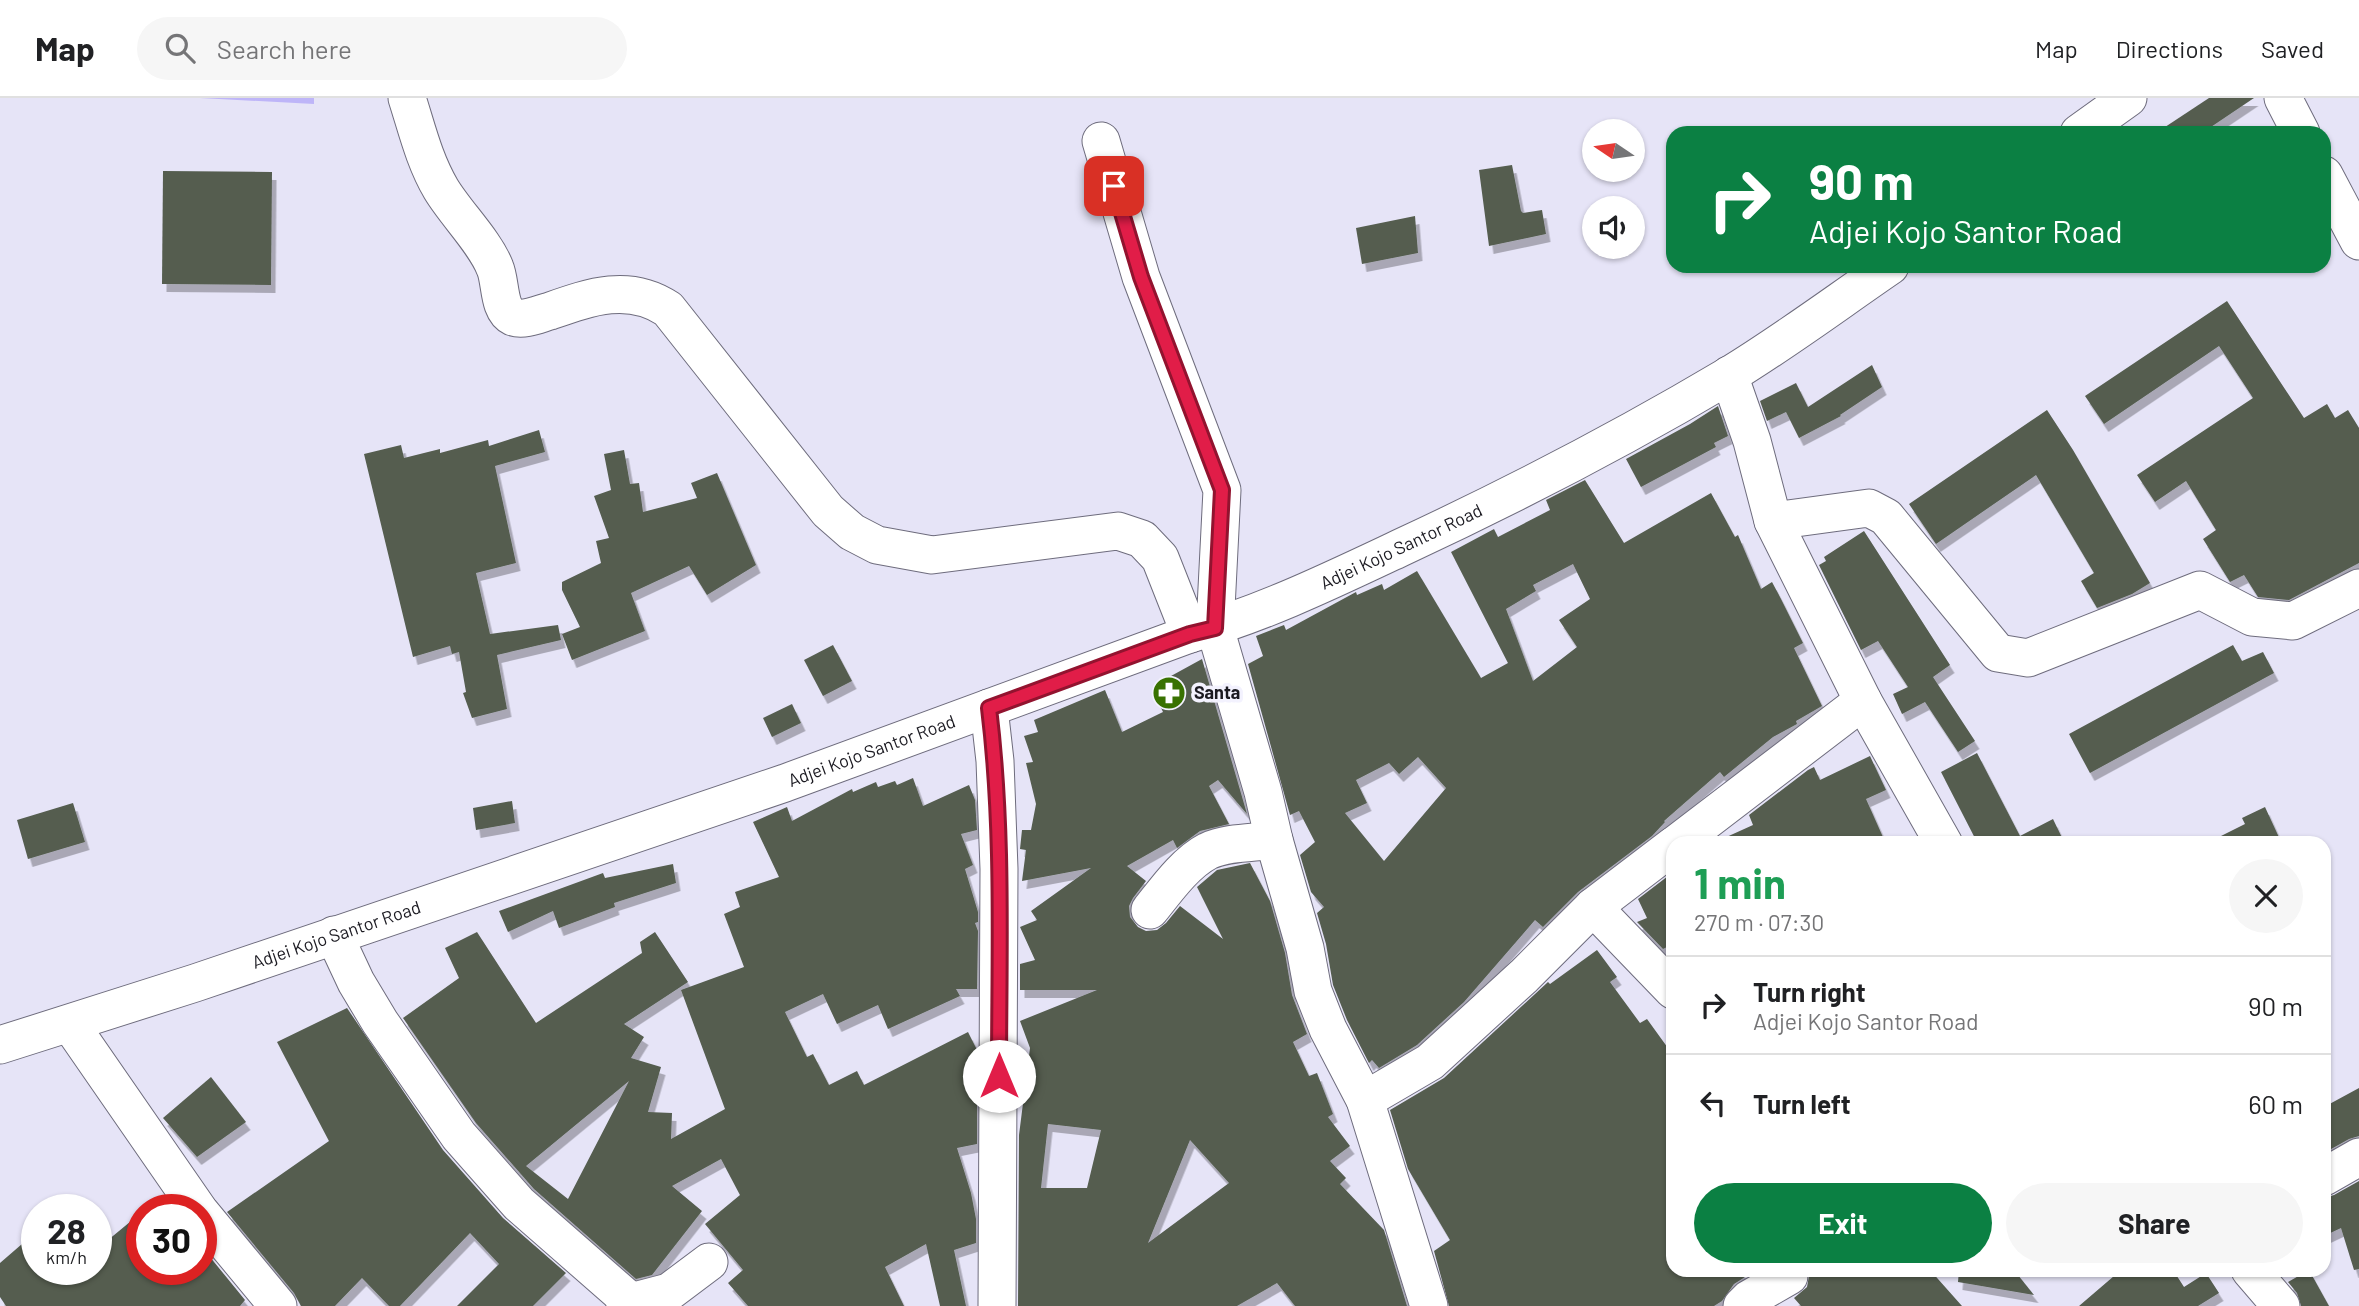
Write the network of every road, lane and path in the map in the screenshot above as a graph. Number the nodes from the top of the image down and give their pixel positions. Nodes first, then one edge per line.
1 (407, 98) edge
2 (2128, 98) edge
3 (2283, 98) edge
4 (2089, 126) edge
5 (2297, 126) edge
6 (1101, 141) dead end
7 (2331, 189) edge
8 (2359, 241) edge
9 (1880, 273) edge
10 (1729, 375) junction
11 (1773, 521) junction
12 (2359, 588) edge
13 (1202, 631) junction
14 (1863, 701) junction
15 (989, 708) junction
16 (1687, 836) edge
17 (1939, 836) edge
18 (1274, 840) junction
19 (1666, 852) edge
20 (1593, 908) junction
21 (1150, 910) dead end
22 (334, 935) junction
23 (1666, 983) edge
24 (70, 1024) junction
25 (0, 1045) edge
26 (1365, 1100) junction
27 (2359, 1157) edge
28 (2331, 1173) edge
29 (188, 1194) edge
30 (217, 1232) edge
31 (709, 1262) dead end
32 (1787, 1277) edge
33 (2256, 1277) edge
34 (676, 1299) edge
35 (628, 1304) edge
36 (278, 1306) edge
37 (997, 1306) edge
38 (1429, 1306) edge
39 (1742, 1306) edge
40 (2281, 1306) edge

1 - 13 street
2 - 4 street
3 - 5 street
6 - 13 street
7 - 8 street
9 - 10 street, Adjei Kojo Santor Road
10 - 11 street
10 - 13 street, Adjei Kojo Santor Road
11 - 12 street
11 - 14 street
13 - 15 street, Adjei Kojo Santor Road
13 - 18 street
14 - 16 street
14 - 17 street
15 - 22 street, Adjei Kojo Santor Road
15 - 37 street
18 - 21 street
18 - 26 street
19 - 20 street
20 - 23 street
20 - 26 street
22 - 24 street, Adjei Kojo Santor Road
22 - 35 street
24 - 25 street, Adjei Kojo Santor Road
24 - 29 street
26 - 38 street
27 - 28 street
30 - 36 street
31 - 34 street
32 - 39 street
33 - 40 street
34 - 35 street

